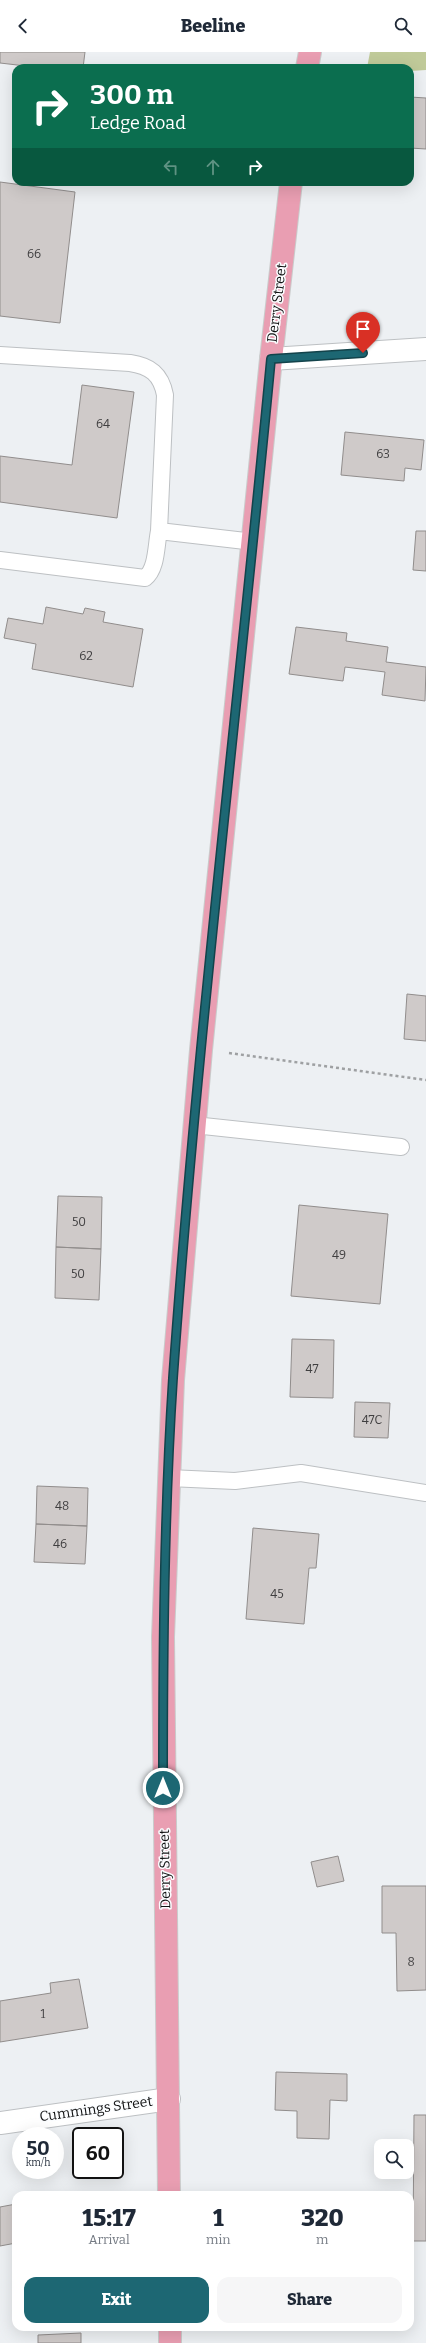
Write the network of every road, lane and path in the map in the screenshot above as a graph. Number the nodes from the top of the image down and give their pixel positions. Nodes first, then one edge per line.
1 (310, 52) edge
2 (308, 64) edge
3 (291, 186) edge
4 (426, 349) edge
5 (0, 355) edge
6 (271, 359) junction
7 (159, 531) junction
8 (254, 542) junction
9 (0, 560) edge
10 (201, 1050) junction
11 (426, 1080) edge
12 (194, 1125) junction
13 (401, 1148) dead end
14 (169, 1478) junction
15 (426, 1493) edge
16 (169, 2099) junction
17 (0, 2123) edge
18 (169, 2191) edge
19 (170, 2331) edge
20 (170, 2343) edge

1 - 2 main road
3 - 6 main road, Derry Street
4 - 6 street
5 - 7 lane
6 - 8 main road, Derry Street
7 - 8 lane
7 - 9 lane
8 - 10 main road, Derry Street
10 - 11 path
10 - 12 main road, Derry Street
12 - 13 lane
12 - 14 main road, Derry Street
14 - 15 lane
14 - 16 main road, Derry Street
16 - 17 street, Cummings Street
16 - 18 main road, Derry Street
19 - 20 main road

